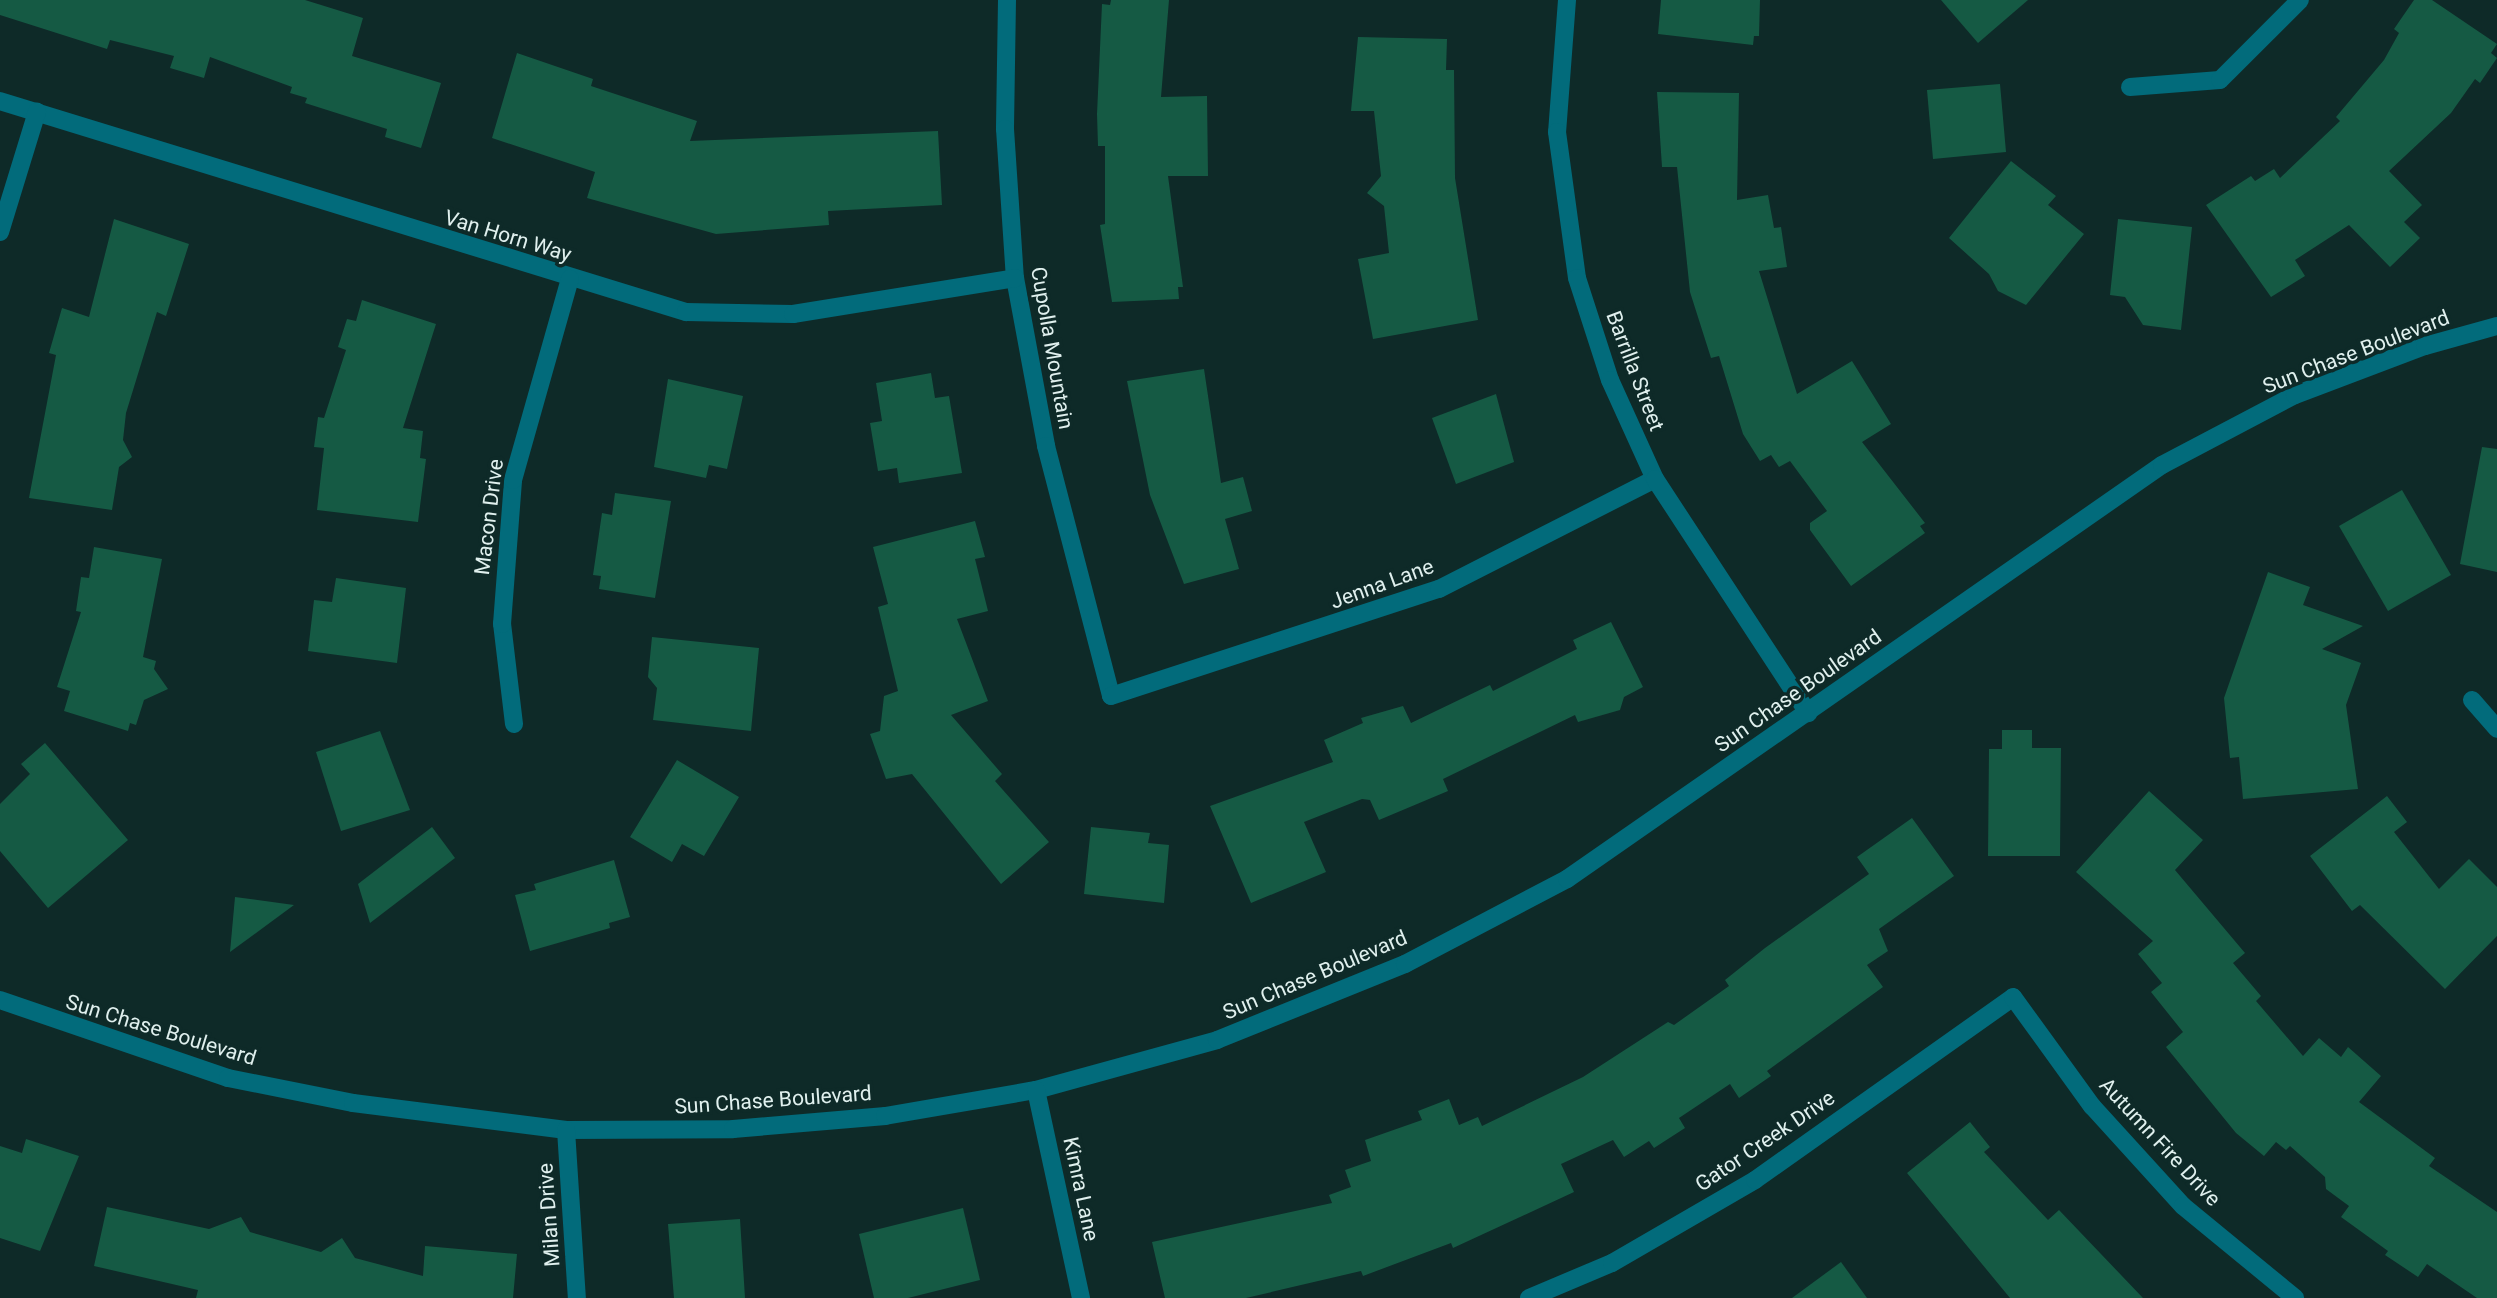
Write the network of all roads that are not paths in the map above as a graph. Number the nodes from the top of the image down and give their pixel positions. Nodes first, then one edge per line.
1 (1007, 0) edge
2 (1567, 0) edge
3 (2300, 0) edge
4 (2130, 87) dead end
5 (0, 101) edge
6 (37, 111) junction
7 (0, 232) edge
8 (1015, 278) junction
9 (570, 279) junction
10 (2497, 326) edge
11 (1655, 479) junction
12 (1111, 695) joint
13 (2472, 700) dead end
14 (1808, 713) junction
15 (514, 724) dead end
16 (2497, 729) edge
17 (2013, 997) joint
18 (0, 1000) edge
19 (1036, 1090) junction
20 (566, 1130) junction
21 (577, 1298) edge
22 (1081, 1298) edge
23 (1529, 1298) edge
24 (2295, 1298) edge

1 - 8 street, Cupolla Mountain
2 - 11 street, Barrilla Street
3 - 4 street
5 - 6 street, Van Horn Way
6 - 7 street
6 - 9 street, Van Horn Way
8 - 9 street, Van Horn Way
8 - 12 street, Cupolla Mountain
9 - 15 street, Macon Drive
10 - 14 street, Sun Chase Boulevard
11 - 12 street, Jenna Lane
11 - 14 street, Barrilla Street
13 - 16 street
14 - 19 street, Sun Chase Boulevard
17 - 23 street, Gator Creek Drive
17 - 24 street, Autumn Fire Drive
18 - 20 street, Sun Chase Boulevard
19 - 20 street, Sun Chase Boulevard
19 - 22 street, Kimra Lane
20 - 21 street, Milan Drive

